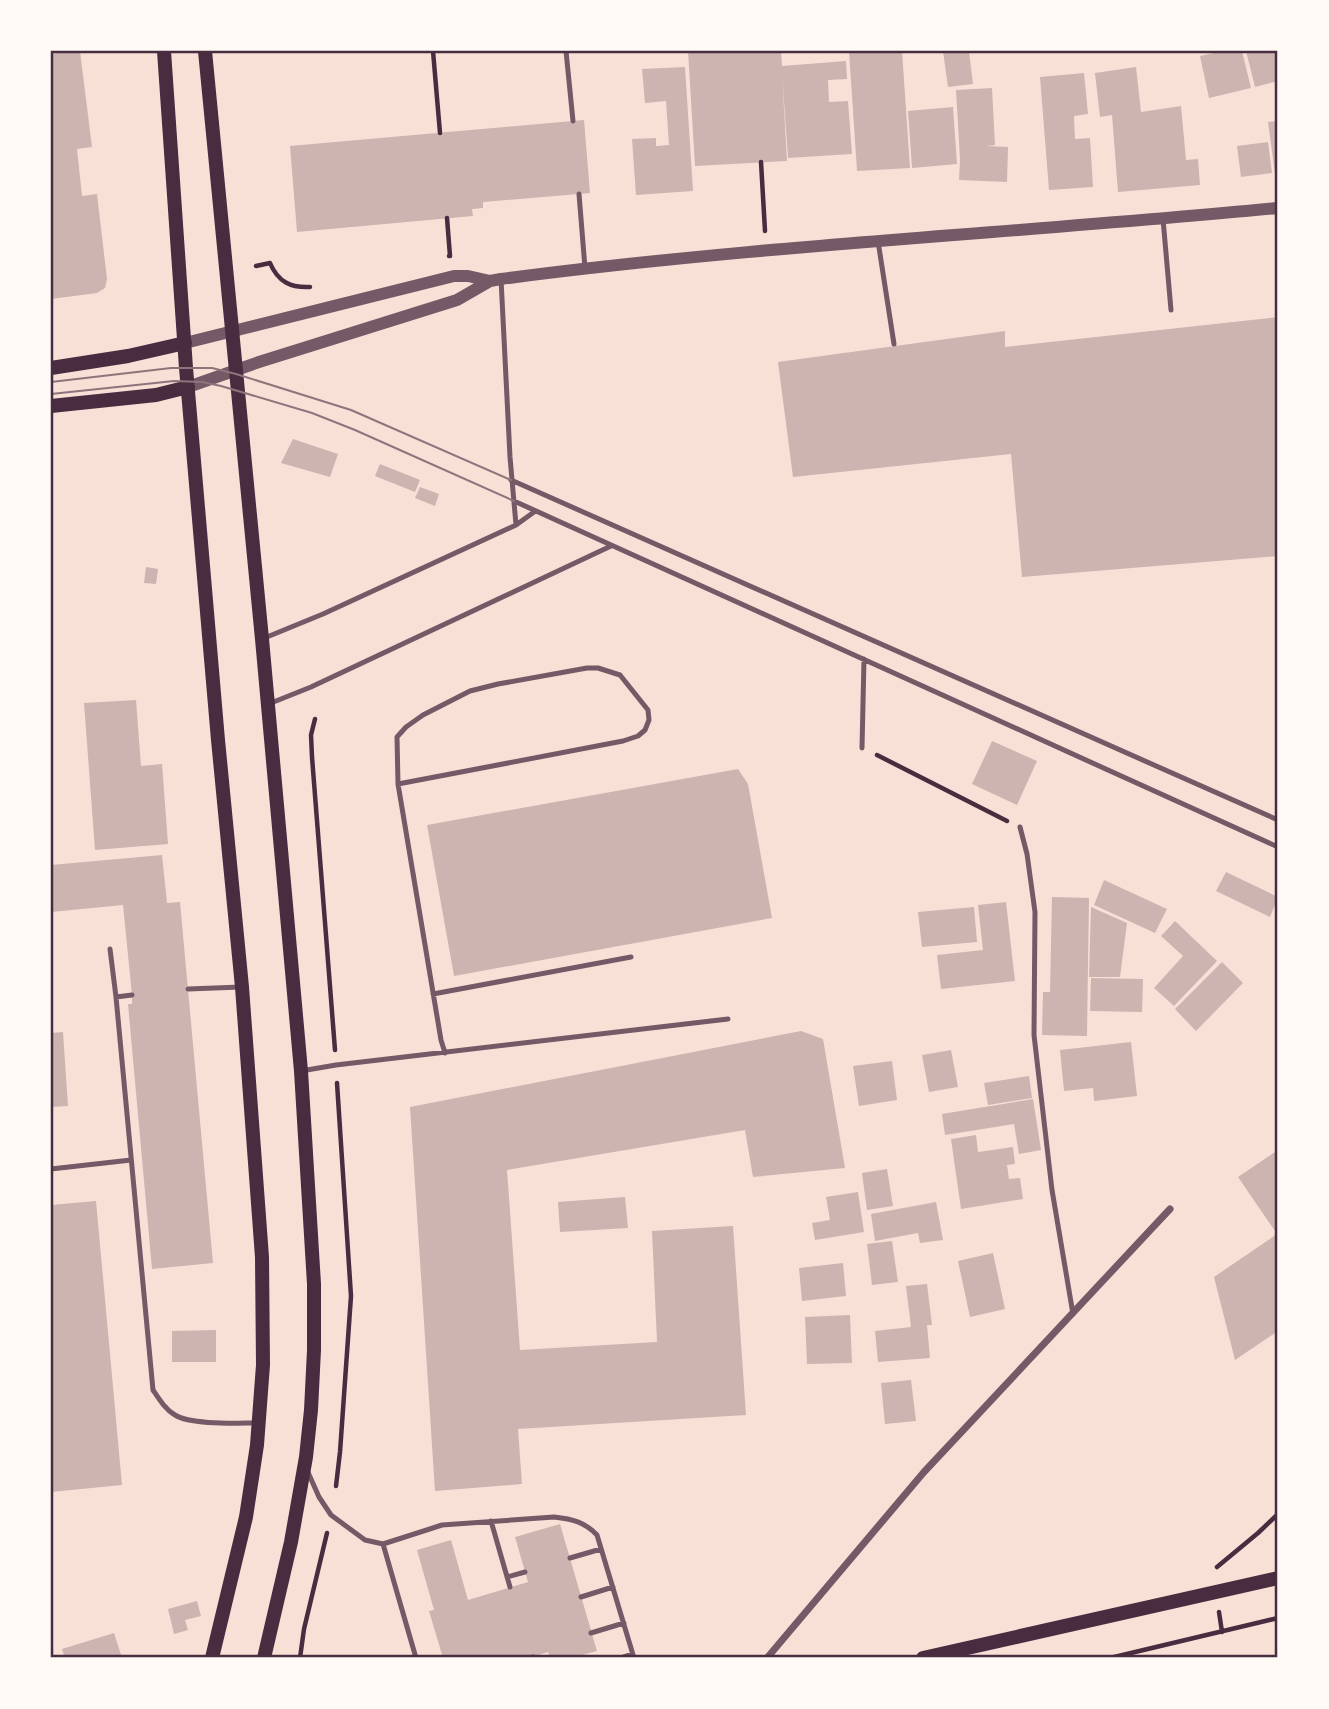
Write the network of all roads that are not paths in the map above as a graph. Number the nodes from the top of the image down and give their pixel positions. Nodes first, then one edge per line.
1 (164, 51) edge
2 (205, 51) edge
3 (566, 51) edge
4 (573, 121) dead end
5 (579, 194) dead end
6 (1278, 208) edge
7 (1163, 219) junction
8 (878, 241) junction
9 (585, 269) junction
10 (495, 280) junction
11 (1171, 310) dead end
12 (232, 331) junction
13 (185, 343) junction
14 (894, 344) dead end
15 (51, 368) edge
16 (236, 370) junction
17 (188, 387) junction
18 (51, 406) edge
19 (512, 480) junction
20 (514, 501) junction
21 (534, 512) junction
22 (516, 525) junction
23 (611, 546) junction
24 (262, 639) junction
25 (864, 659) junction
26 (268, 704) junction
27 (862, 748) road end
28 (398, 784) junction
29 (1278, 820) edge
30 (1020, 827) road end
31 (1278, 847) edge
32 (110, 948) dead end
33 (631, 957) dead end
34 (242, 987) junction
35 (188, 989) dead end
36 (433, 994) junction
37 (132, 995) dead end
38 (116, 997) junction
39 (728, 1019) dead end
40 (445, 1053) junction
41 (301, 1072) junction
42 (131, 1160) junction
43 (51, 1168) edge
44 (1170, 1209) dead end
45 (1073, 1314) junction
46 (260, 1423) junction
47 (304, 1464) junction
48 (491, 1521) junction
49 (383, 1544) junction
50 (601, 1549) junction
51 (570, 1558) dead end
52 (525, 1572) dead end
53 (507, 1577) junction
54 (1278, 1578) edge
55 (510, 1587) dead end
56 (613, 1587) junction
57 (581, 1597) dead end
58 (624, 1623) junction
59 (591, 1633) dead end
60 (633, 1656) edge
61 (212, 1658) edge
62 (264, 1658) edge
63 (415, 1658) edge
64 (620, 1658) edge
65 (767, 1658) edge
66 (923, 1658) edge

1 - 13 main road
2 - 12 main road
3 - 4 lane
5 - 9 lane
6 - 7 street
7 - 8 street
7 - 11 lane
8 - 9 street
8 - 14 lane
9 - 10 street
10 - 12 street
10 - 16 street
10 - 19 lane
12 - 13 street
12 - 16 main road
13 - 15 main road
13 - 17 main road
16 - 17 street
16 - 24 main road
17 - 18 main road
17 - 34 main road
19 - 20 lane
19 - 29 lane
20 - 21 lane
20 - 22 lane
21 - 22 lane
21 - 23 lane
22 - 24 lane
23 - 25 lane
23 - 26 lane
24 - 26 main road
25 - 27 lane
25 - 31 lane
26 - 41 main road
28 - 28 lane
28 - 36 lane
30 - 45 lane
32 - 38 lane
33 - 36 lane
34 - 35 lane
34 - 46 main road
36 - 40 lane
37 - 38 lane
38 - 42 lane
39 - 40 lane
40 - 41 lane
41 - 47 main road
42 - 43 lane
42 - 46 lane
44 - 45 street
45 - 65 street
46 - 61 main road
47 - 49 lane
47 - 62 main road
48 - 49 lane
48 - 50 lane
48 - 53 lane
49 - 63 lane
50 - 51 lane
50 - 56 lane
52 - 53 lane
53 - 55 lane
54 - 66 main road
56 - 57 lane
56 - 58 lane
58 - 59 lane
58 - 60 lane
60 - 64 lane

